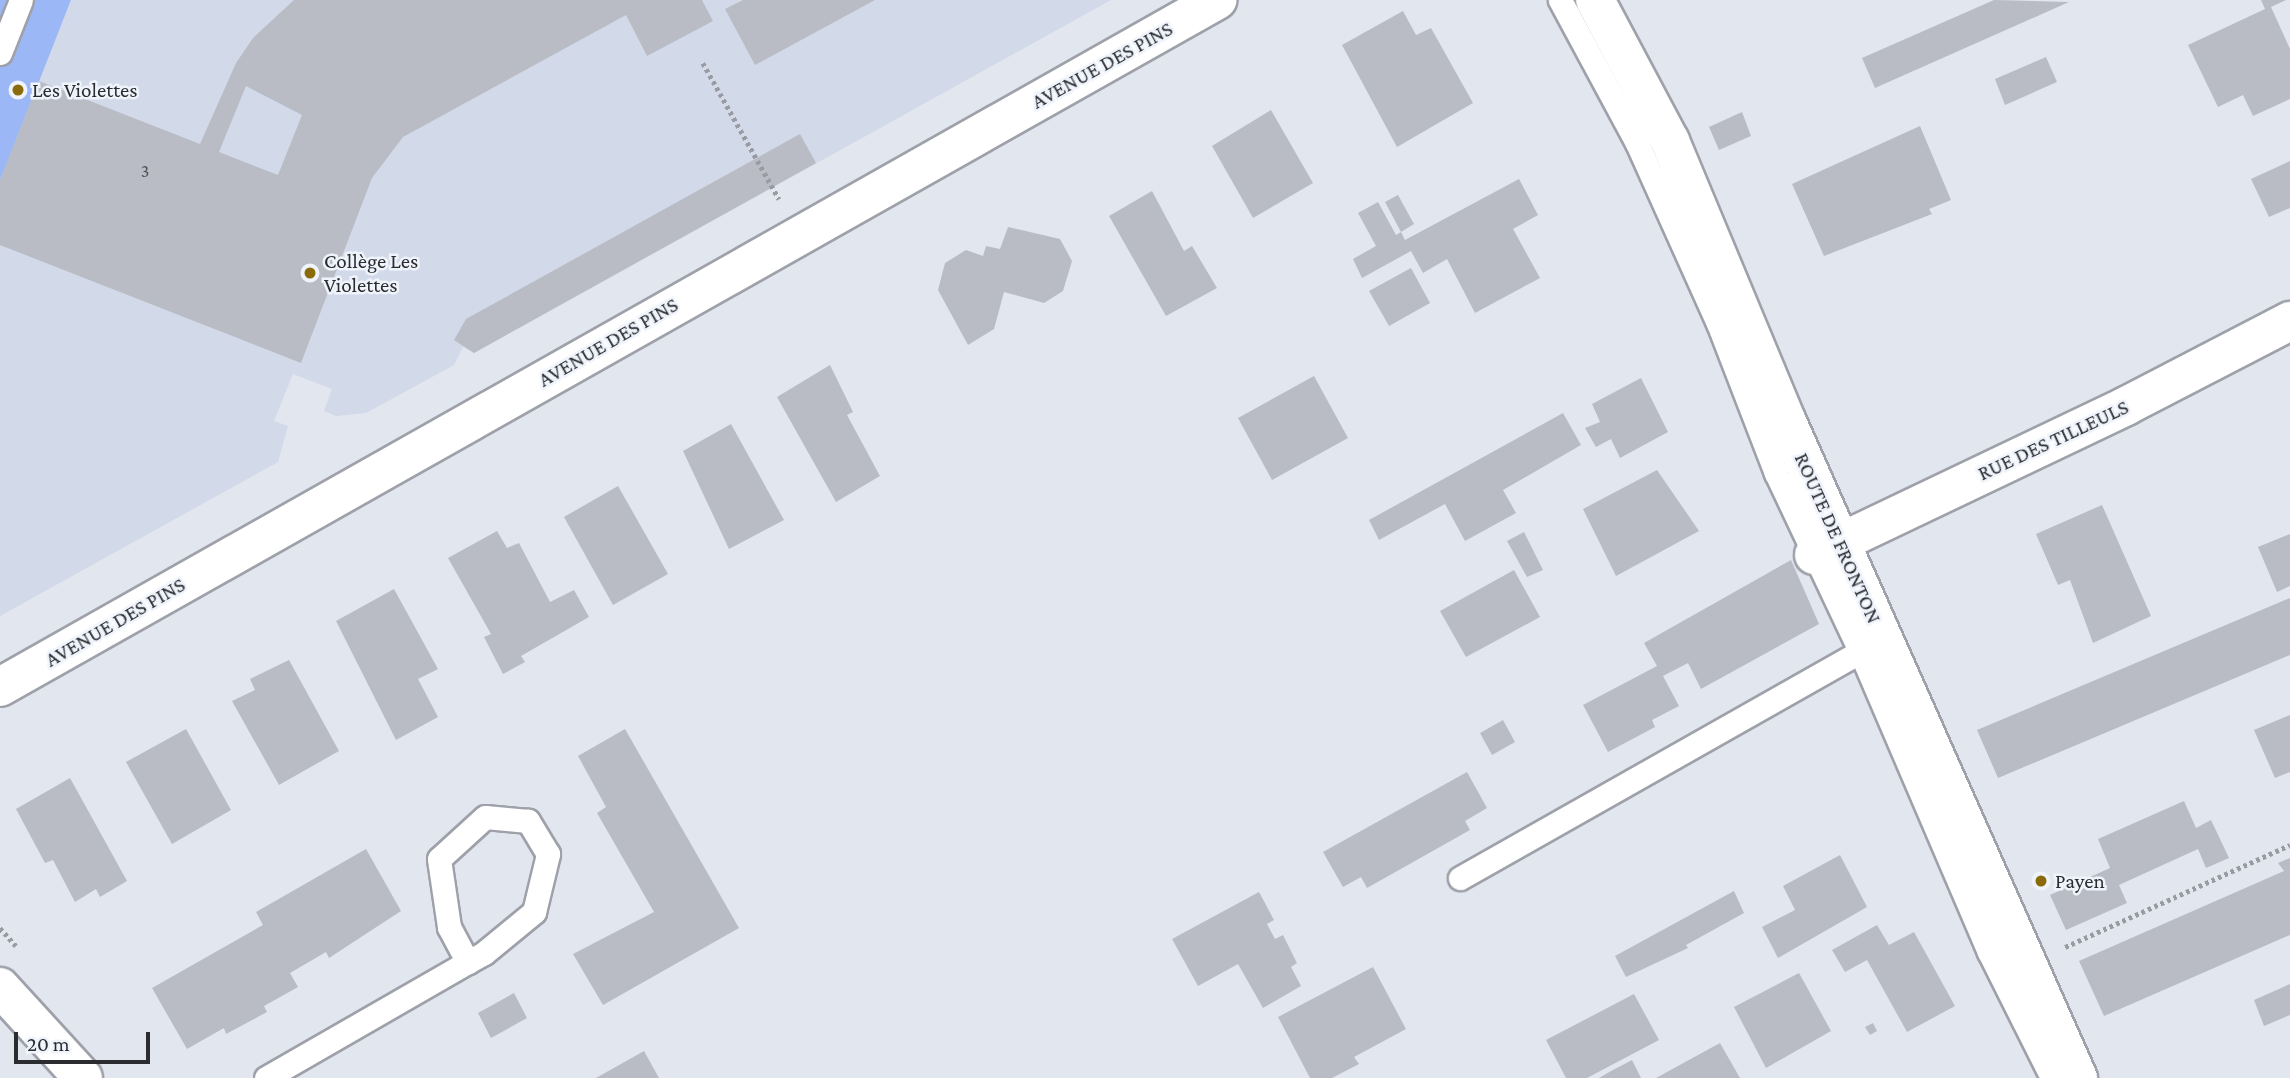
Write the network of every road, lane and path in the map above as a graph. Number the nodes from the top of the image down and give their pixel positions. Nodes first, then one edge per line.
1 (21, 0) edge
2 (1217, 0) edge
3 (1560, 0) edge
4 (1595, 0) edge
5 (0, 53) edge
6 (703, 63) dead end
7 (772, 188) dead end
8 (2290, 321) edge
9 (1827, 549) junction
10 (1871, 645) junction
11 (0, 687) edge
12 (2290, 845) edge
13 (1460, 878) dead end
14 (468, 962) junction
15 (2028, 966) junction
16 (0, 987) edge
17 (83, 1078) edge
18 (266, 1078) edge
19 (2052, 1078) edge
20 (2078, 1078) edge

1 - 5 lane
2 - 11 street, AVENUE DES PINS
3 - 9 lane
4 - 9 street, ROUTE DE FRONTON
6 - 7 path
8 - 9 street, RUE DES TILLEULS
9 - 10 street, ROUTE DE FRONTON
10 - 13 lane
10 - 15 street, ROUTE DE FRONTON
10 - 19 lane
12 - 15 path
14 - 14 lane
14 - 18 lane
15 - 20 street, ROUTE DE FRONTON
16 - 17 street

